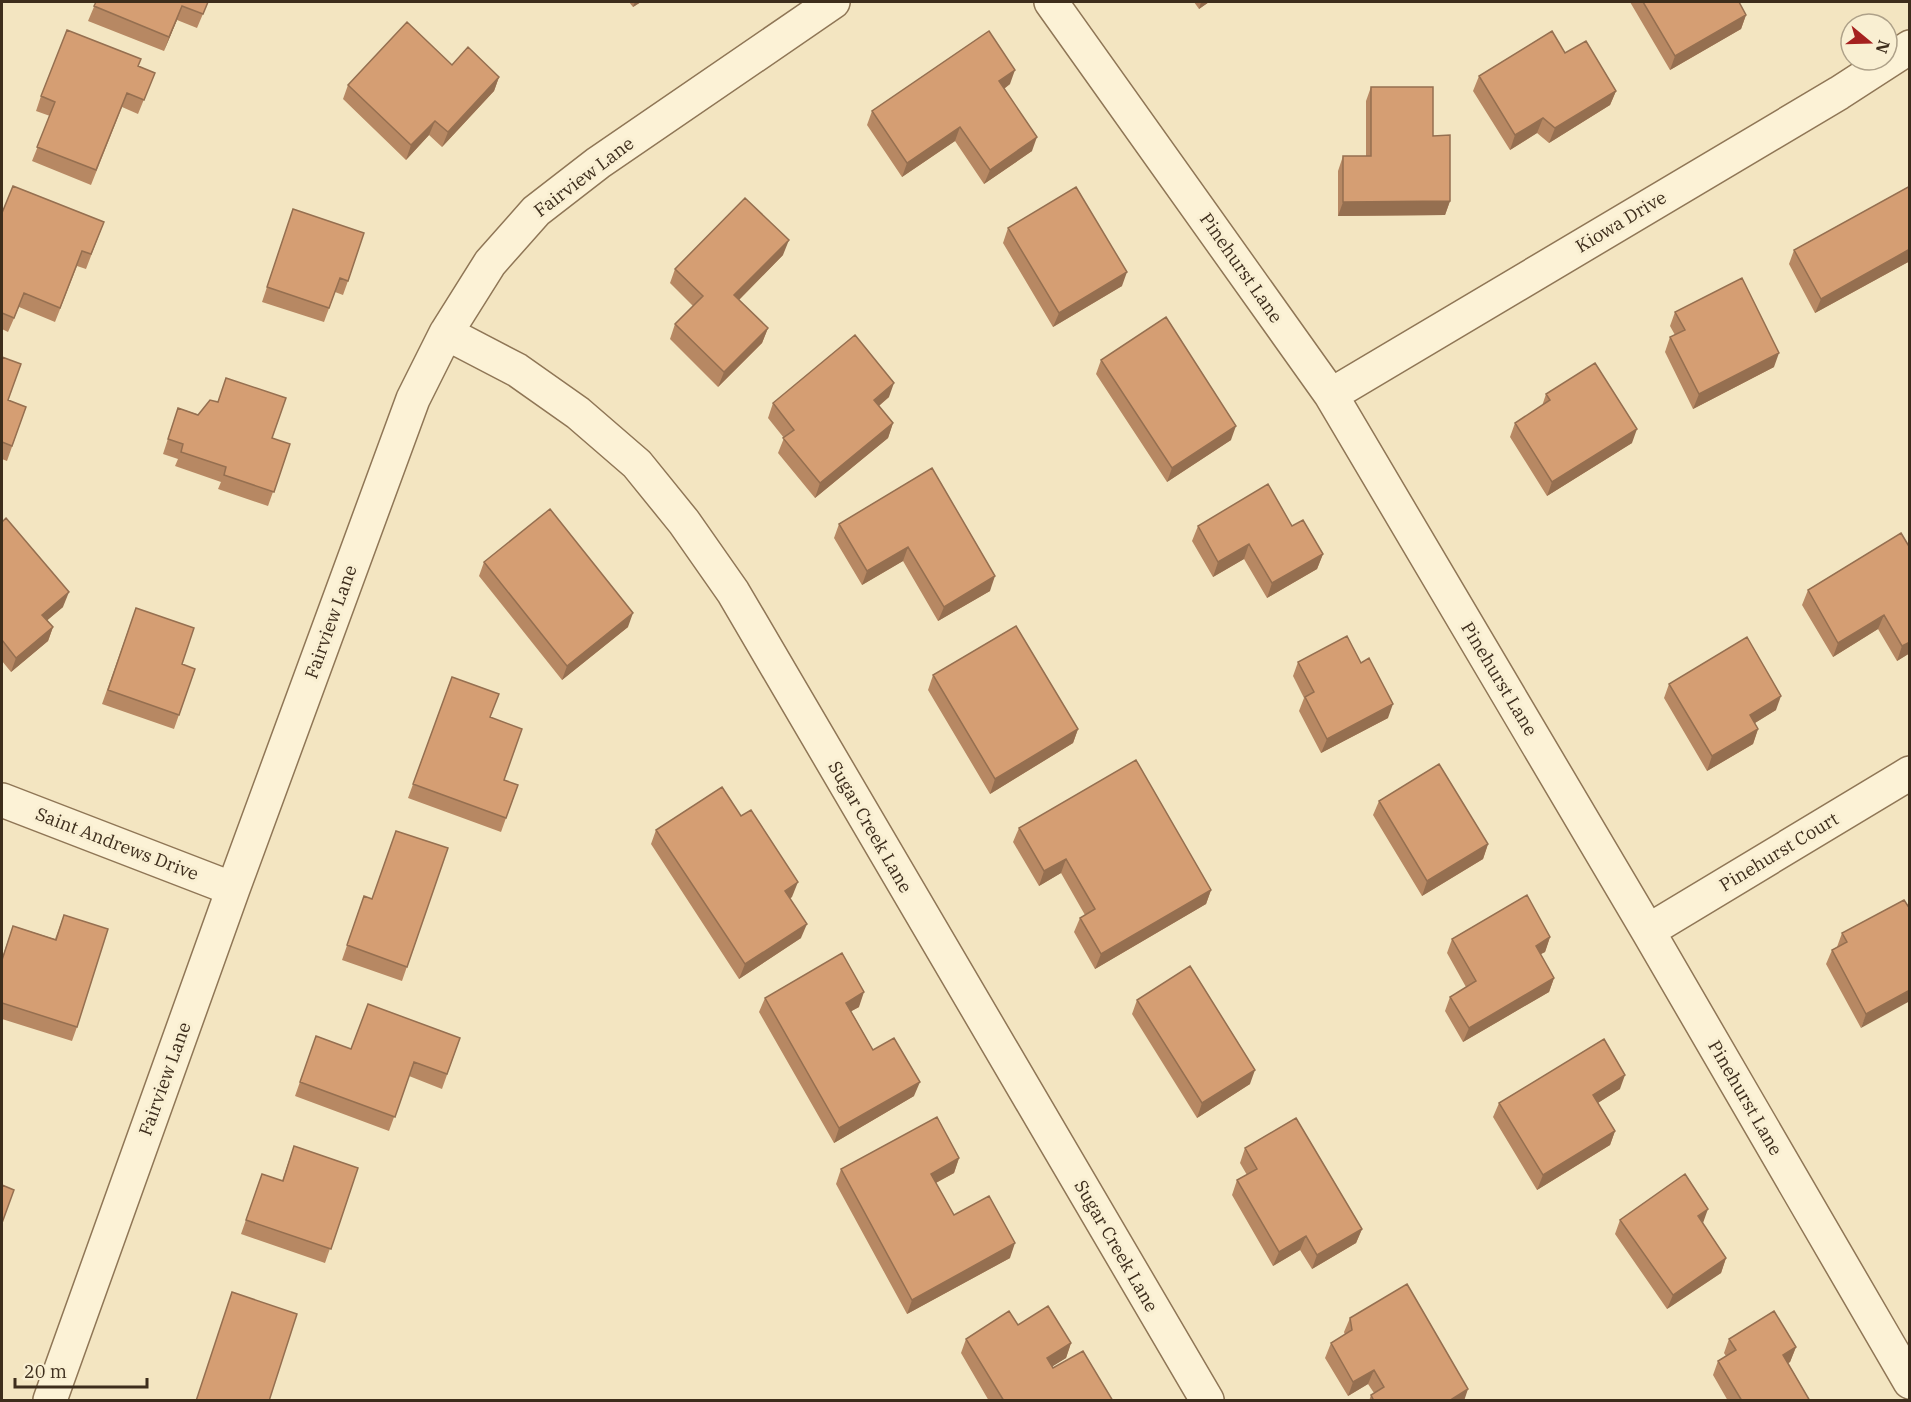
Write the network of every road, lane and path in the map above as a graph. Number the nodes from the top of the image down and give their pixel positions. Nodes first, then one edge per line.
1 (833, 2) edge
2 (1051, 2) edge
3 (1910, 47) edge
4 (446, 333) junction
5 (1331, 394) junction
6 (1910, 773) edge
7 (2, 800) edge
8 (233, 889) junction
9 (1648, 931) junction
10 (1910, 1382) edge
11 (50, 1401) edge
12 (1207, 1401) edge

1 - 4 street, Fairview Lane
2 - 5 street, Pinehurst Lane
3 - 5 street, Kiowa Drive
4 - 8 street, Fairview Lane
4 - 12 street, Sugar Creek Lane
5 - 9 street, Pinehurst Lane
6 - 9 street, Pinehurst Court
7 - 8 street, Saint Andrews Drive
8 - 11 street, Fairview Lane
9 - 10 street, Pinehurst Lane

